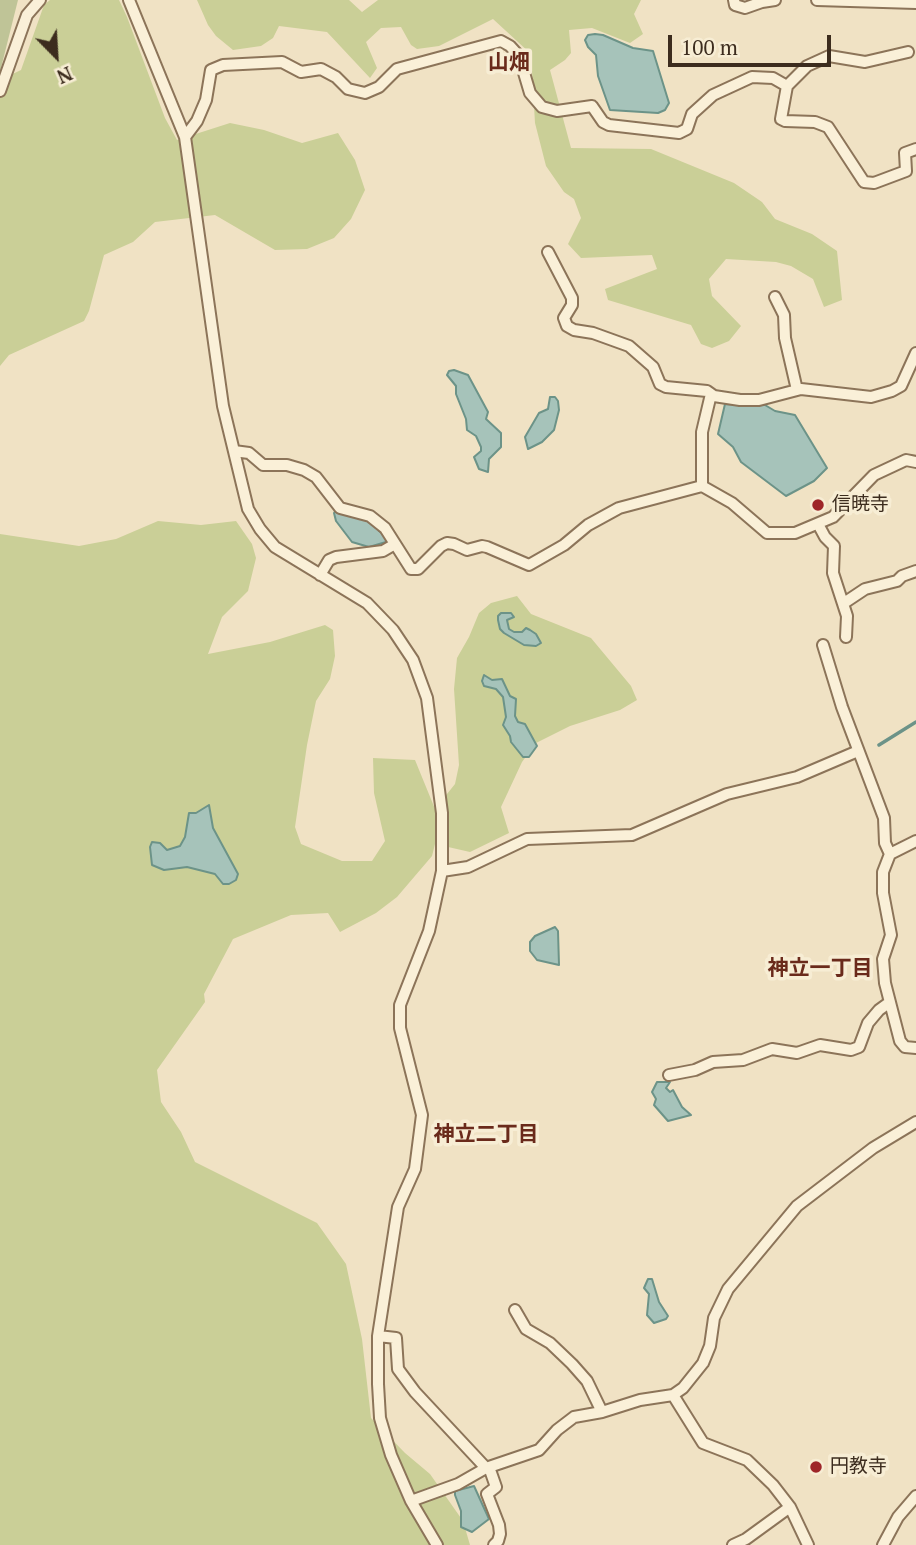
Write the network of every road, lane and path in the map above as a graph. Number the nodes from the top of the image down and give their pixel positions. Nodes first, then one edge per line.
1 (130, 0) edge
2 (734, 0) edge
3 (775, 0) edge
4 (817, 0) edge
5 (35, 2) edge
6 (916, 3) edge
7 (908, 52) dead end
8 (787, 86) junction
9 (0, 91) edge
10 (185, 136) junction
11 (916, 149) edge
12 (548, 252) dead end
13 (775, 297) dead end
14 (916, 353) edge
15 (797, 390) junction
16 (711, 394) junction
17 (234, 451) junction
18 (916, 462) edge
19 (702, 486) junction
20 (818, 524) junction
21 (395, 544) junction
22 (916, 571) edge
23 (320, 575) junction
24 (844, 603) junction
25 (846, 638) dead end
26 (823, 645) dead end
27 (858, 751) junction
28 (916, 841) edge
29 (890, 854) junction
30 (442, 871) junction
31 (890, 1002) junction
32 (911, 1047) edge
33 (916, 1058) edge
34 (669, 1075) dead end
35 (916, 1122) edge
36 (515, 1310) dead end
37 (378, 1336) junction
38 (673, 1395) junction
39 (602, 1412) junction
40 (488, 1467) junction
41 (916, 1496) edge
42 (411, 1501) junction
43 (790, 1507) junction
44 (437, 1545) edge
45 (494, 1545) edge
46 (733, 1545) edge
47 (808, 1545) edge
48 (883, 1545) edge

1 - 10 street
2 - 3 street
4 - 6 street
5 - 9 street
7 - 8 street
8 - 10 street
8 - 11 street
10 - 17 street
12 - 16 street
13 - 15 street
14 - 15 street
15 - 16 street
16 - 19 street
17 - 21 street
17 - 23 street
18 - 20 street
19 - 20 street
19 - 21 street
20 - 24 street
21 - 23 street
22 - 24 street
23 - 30 street
24 - 25 street
26 - 27 street
27 - 29 street
27 - 30 street
28 - 29 street
29 - 31 street
30 - 37 street
31 - 32 street
31 - 34 street
32 - 33 street
35 - 38 street
36 - 39 street
37 - 40 street
37 - 42 street
38 - 39 street
38 - 43 street
39 - 40 street
40 - 42 street
40 - 45 street
41 - 48 street
42 - 44 street
43 - 46 street
43 - 47 street

